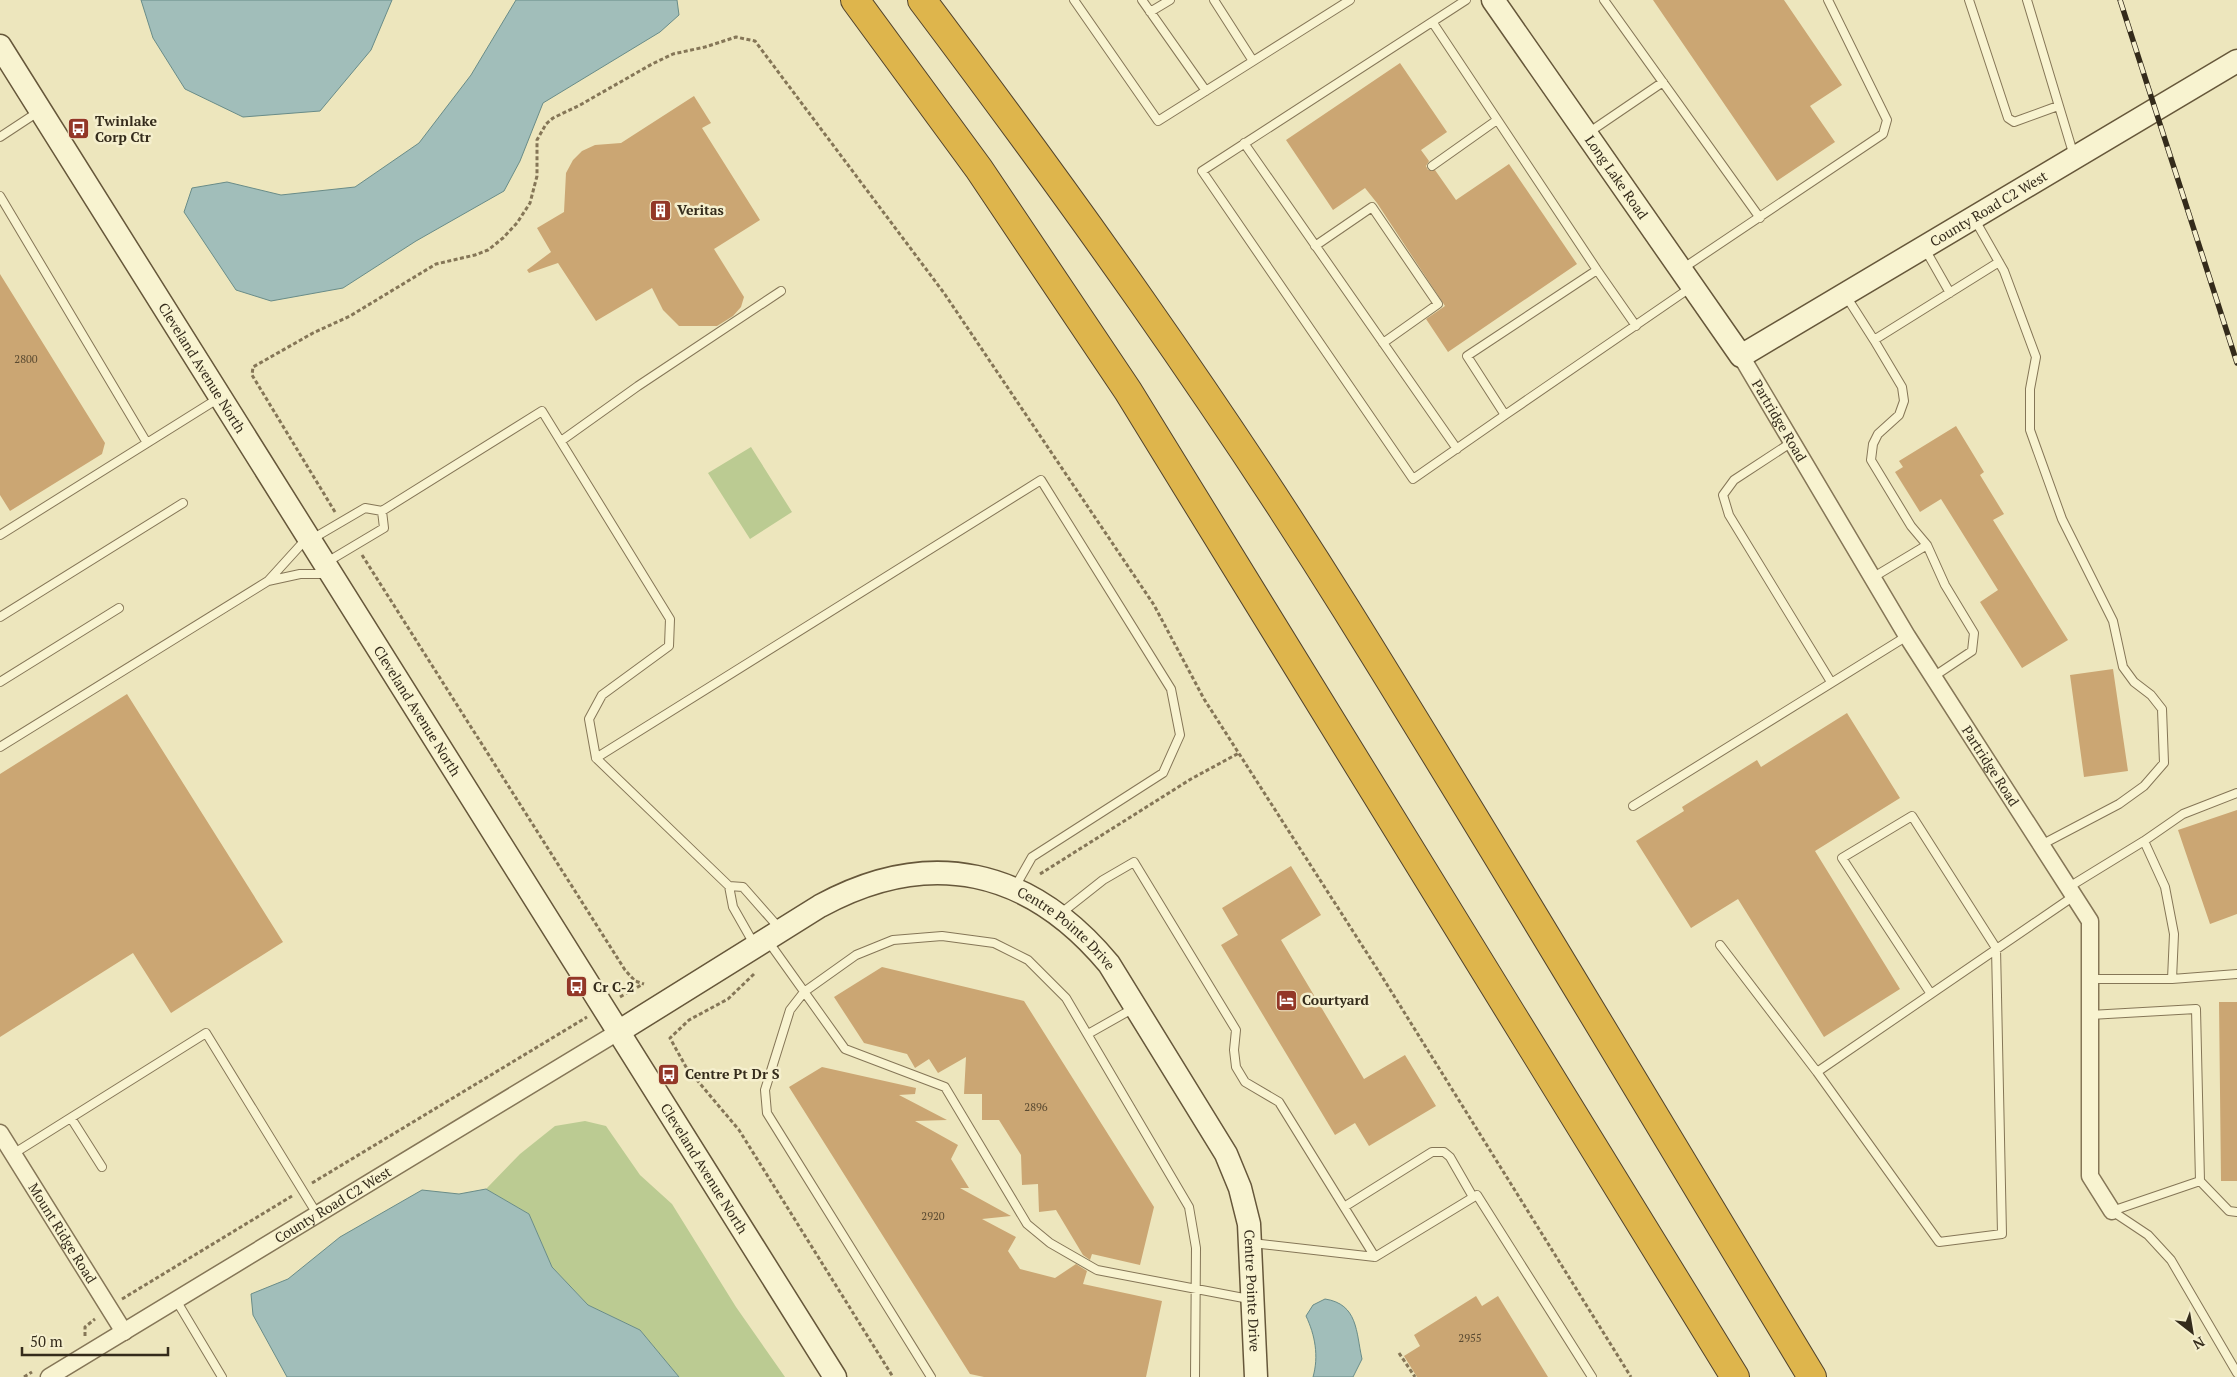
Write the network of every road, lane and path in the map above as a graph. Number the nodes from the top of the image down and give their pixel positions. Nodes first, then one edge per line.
1 (855, 0) edge
2 (922, 0) edge
3 (1074, 0) edge
4 (1142, 0) edge
5 (1170, 0) edge
6 (1214, 0) edge
7 (1350, 0) edge
8 (1466, 0) edge
9 (1493, 0) edge
10 (1604, 0) edge
11 (1828, 0) edge
12 (1969, 0) edge
13 (2027, 0) edge
14 (1150, 12) junction
15 (1433, 23) junction
16 (0, 46) edge
17 (1253, 61) junction
18 (2237, 61) edge
19 (1663, 82) junction
20 (1206, 91) junction
21 (2058, 106) junction
22 (40, 110) junction
23 (1497, 120) junction
24 (1586, 135) junction
25 (0, 137) edge
26 (1244, 143) junction
27 (2075, 158) junction
28 (1432, 166) dead end
29 (0, 196) edge
30 (1760, 218) junction
31 (1974, 218) junction
32 (1315, 246) junction
33 (1924, 247) junction
34 (1999, 262) junction
35 (1597, 270) junction
36 (1686, 278) junction
37 (781, 291) dead end
38 (1950, 293) junction
39 (1845, 294) junction
40 (1636, 326) junction
41 (1874, 340) junction
42 (1383, 343) junction
43 (1741, 356) junction
44 (220, 397) junction
45 (1505, 415) junction
46 (561, 442) junction
47 (1792, 442) junction
48 (147, 443) junction
49 (1457, 449) junction
50 (183, 503) dead end
51 (382, 511) junction
52 (0, 535) edge
53 (309, 538) junction
54 (1927, 544) junction
55 (328, 569) junction
56 (1872, 578) junction
57 (268, 582) junction
58 (119, 608) dead end
59 (0, 617) edge
60 (1907, 636) junction
61 (1933, 677) junction
62 (0, 682) edge
63 (1831, 682) junction
64 (0, 747) edge
65 (1238, 754) dead end
66 (596, 758) junction
67 (2237, 793) edge
68 (1632, 806) dead end
69 (2144, 841) junction
70 (2041, 844) junction
71 (1040, 874) dead end
72 (729, 886) junction
73 (1014, 889) junction
74 (2071, 891) junction
75 (1060, 914) junction
76 (768, 939) junction
77 (1720, 945) dead end
78 (1996, 948) junction
79 (780, 958) junction
80 (2237, 974) edge
81 (2090, 979) junction
82 (2172, 979) junction
83 (804, 992) junction
84 (1931, 994) junction
85 (1136, 1006) junction
86 (2090, 1015) junction
87 (573, 1025) dead end
88 (618, 1032) junction
89 (1088, 1034) junction
90 (1817, 1072) junction
91 (71, 1118) junction
92 (0, 1133) edge
93 (13, 1154) junction
94 (102, 1167) dead end
95 (2200, 1181) junction
96 (302, 1189) junction
97 (1473, 1197) junction
98 (1344, 1207) junction
99 (2112, 1211) junction
100 (2237, 1212) edge
101 (318, 1214) junction
102 (1250, 1243) junction
103 (1375, 1257) junction
104 (1196, 1290) junction
105 (124, 1298) dead end
106 (176, 1300) junction
107 (1254, 1300) junction
108 (124, 1332) junction
109 (1399, 1352) dead end
110 (2237, 1373) edge
111 (49, 1377) edge
112 (222, 1377) edge
113 (835, 1377) edge
114 (893, 1377) edge
115 (930, 1377) edge
116 (1194, 1377) edge
117 (1256, 1377) edge
118 (1415, 1377) edge
119 (1592, 1377) edge
120 (1735, 1377) edge
121 (1812, 1377) edge

1 - 120 highway
2 - 121 highway
3 - 20 lane
4 - 14 lane
5 - 14 lane
6 - 17 lane
7 - 17 lane
8 - 15 lane
9 - 24 street, Long Lake Road
10 - 19 lane
11 - 30 lane
12 - 21 lane
13 - 21 lane
14 - 20 lane
15 - 23 lane
15 - 26 lane
16 - 22 street, Cleveland Avenue North
17 - 20 lane
18 - 27 street, County Road C2 West
19 - 24 lane
19 - 30 lane
21 - 27 lane
22 - 25 lane
22 - 44 street, Cleveland Avenue North
23 - 28 lane
23 - 35 lane
24 - 36 street, Long Lake Road
26 - 32 lane
26 - 49 lane
27 - 31 street, County Road C2 West
29 - 48 lane
30 - 36 lane
31 - 33 street, County Road C2 West
31 - 34 lane
32 - 42 lane
32 - 42 lane
33 - 38 lane
33 - 39 street, County Road C2 West
34 - 38 lane
34 - 70 lane
35 - 40 lane
35 - 45 lane
36 - 40 lane
36 - 43 street, Long Lake Road
37 - 46 lane
38 - 41 lane
39 - 41 lane
39 - 43 street, County Road C2 West
40 - 45 lane
41 - 54 lane
42 - 49 lane
43 - 47 street, Partridge Road
44 - 48 lane
44 - 53 street, Cleveland Avenue North
45 - 49 lane
46 - 51 lane
46 - 66 lane
47 - 56 street, Partridge Road
47 - 63 lane
48 - 52 lane
50 - 59 lane
51 - 53 lane
51 - 55 lane
53 - 55 street, Cleveland Avenue North
53 - 57 lane
54 - 56 lane
54 - 61 lane
55 - 57 lane
55 - 88 street, Cleveland Avenue North
56 - 60 street, Partridge Road
57 - 64 lane
58 - 62 lane
60 - 61 street, Partridge Road
60 - 63 lane
61 - 70 street, Partridge Road
63 - 68 lane
65 - 71 path
66 - 72 lane
66 - 73 lane
67 - 69 lane
69 - 74 lane
69 - 82 lane
70 - 74 street, Partridge Road
72 - 76 lane
72 - 76 lane
73 - 75 street, Centre Pointe Drive
73 - 76 street, Centre Pointe Drive
74 - 78 lane
74 - 81 street, Partridge Road
75 - 85 street, Centre Pointe Drive
75 - 98 lane
76 - 79 lane
76 - 88 street, Centre Pointe Drive
77 - 90 lane
78 - 84 lane
78 - 84 lane
78 - 90 lane
79 - 83 lane
79 - 114 path
80 - 82 lane
81 - 82 lane
81 - 86 street, Partridge Road
83 - 89 lane
83 - 104 lane
83 - 115 lane
84 - 90 lane
85 - 89 lane
85 - 102 street, Centre Pointe Drive
86 - 95 lane
86 - 99 street, Partridge Road
87 - 96 path
88 - 101 street, County Road C2 West
88 - 113 street, Cleveland Avenue North
89 - 104 lane
91 - 93 lane
91 - 94 lane
91 - 96 lane
92 - 93 street, Mount Ridge Road
93 - 108 street, Mount Ridge Road
95 - 99 lane
95 - 100 lane
96 - 101 lane
96 - 105 path
97 - 98 lane
97 - 103 lane
97 - 119 lane
98 - 103 lane
99 - 110 lane
101 - 106 street, County Road C2 West
102 - 103 lane
102 - 107 street, Centre Pointe Drive
104 - 107 lane
104 - 116 lane
106 - 108 street, County Road C2 West
106 - 112 lane
107 - 117 street, Centre Pointe Drive
108 - 111 street, County Road C2 West
109 - 118 path

